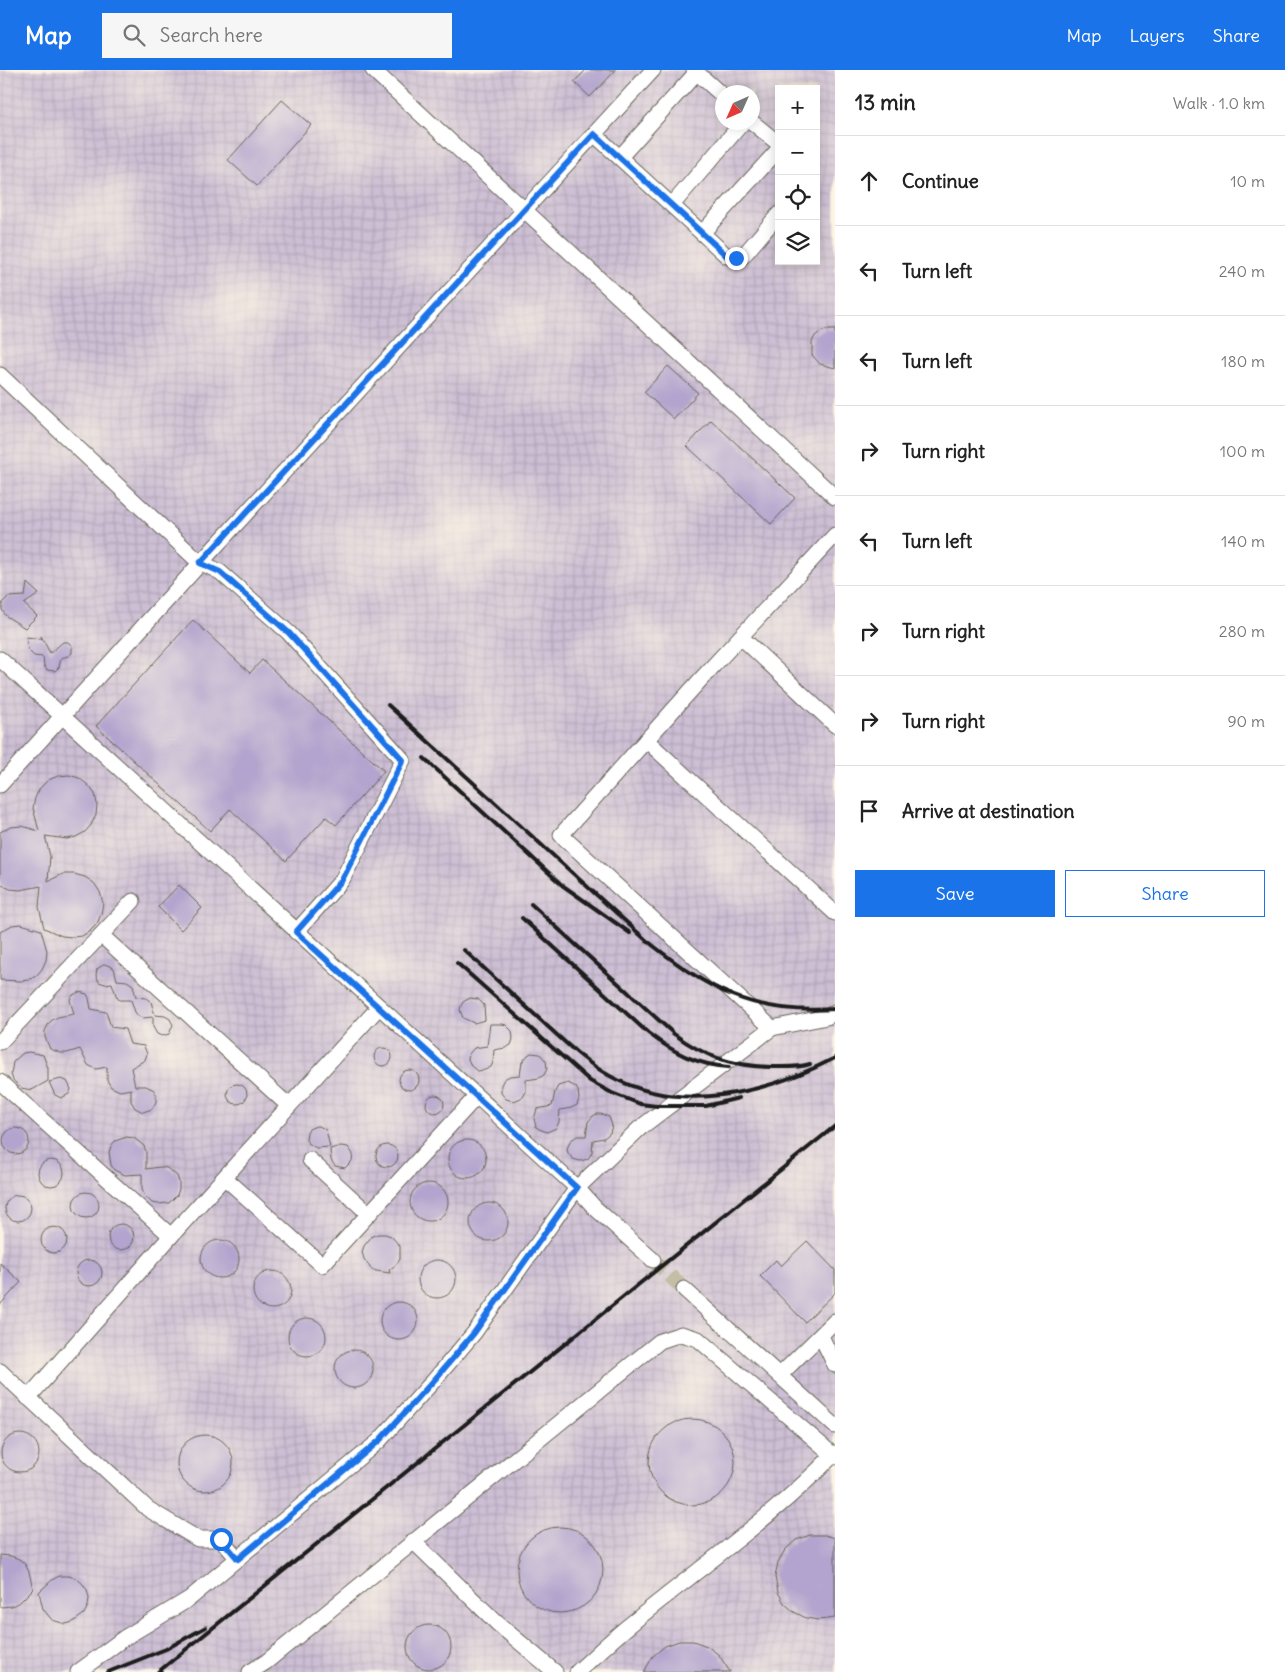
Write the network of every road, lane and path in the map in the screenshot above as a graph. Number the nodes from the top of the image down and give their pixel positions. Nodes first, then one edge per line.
1 (373, 70) edge
2 (653, 70) edge
3 (696, 71) edge
4 (715, 89) edge
5 (760, 129) edge
6 (736, 130) edge
7 (594, 134) junction
8 (775, 141) edge
9 (775, 153) edge
10 (620, 157) junction
11 (672, 205) junction
12 (524, 210) junction
13 (775, 219) edge
14 (703, 232) junction
15 (0, 374) edge
16 (835, 498) edge
17 (835, 535) edge
18 (200, 563) junction
19 (741, 637) junction
20 (0, 659) edge
21 (61, 715) junction
22 (835, 725) edge
23 (646, 740) junction
24 (0, 785) edge
25 (133, 901) dead end
26 (835, 913) edge
27 (296, 932) junction
28 (101, 935) junction
29 (378, 1007) junction
30 (835, 1012) edge
31 (772, 1028) junction
32 (0, 1042) edge
33 (0, 1082) edge
34 (476, 1097) junction
35 (289, 1106) junction
36 (310, 1160) dead end
37 (225, 1178) junction
38 (577, 1188) junction
39 (369, 1214) junction
40 (172, 1236) junction
41 (653, 1260) tunnel mouth
42 (684, 1289) tunnel mouth
43 (835, 1321) edge
44 (820, 1336) junction
45 (835, 1365) edge
46 (0, 1371) edge
47 (780, 1375) junction
48 (28, 1398) junction
49 (835, 1426) edge
50 (834, 1455) edge
51 (413, 1542) junction
52 (238, 1559) junction
53 (78, 1672) edge
54 (250, 1672) edge
55 (555, 1672) edge
56 (577, 1672) edge

1 - 12 lane
2 - 7 lane
3 - 4 lane
3 - 10 lane
5 - 8 lane
6 - 11 lane
7 - 10 lane
7 - 12 lane
9 - 14 lane
10 - 11 lane
11 - 14 lane
12 - 16 lane
12 - 18 lane
13 - 14 lane
15 - 18 lane
17 - 19 lane
18 - 21 lane
18 - 27 lane
19 - 22 lane
19 - 23 lane
20 - 21 lane
21 - 24 lane
21 - 27 lane
23 - 26 lane
23 - 31 lane
25 - 28 lane
27 - 29 lane
28 - 32 lane
28 - 35 lane
29 - 34 lane
29 - 35 lane
30 - 31 lane
31 - 38 lane
33 - 40 lane
34 - 38 lane
34 - 39 lane
35 - 37 lane
36 - 39 lane
37 - 39 lane
37 - 40 lane
38 - 41 lane
38 - 52 lane
40 - 48 lane
42 - 47 lane
43 - 44 lane
44 - 45 lane
44 - 47 lane
46 - 48 lane
47 - 49 lane
48 - 52 lane
50 - 51 lane
50 - 56 lane
51 - 54 lane
51 - 55 lane
52 - 53 lane

